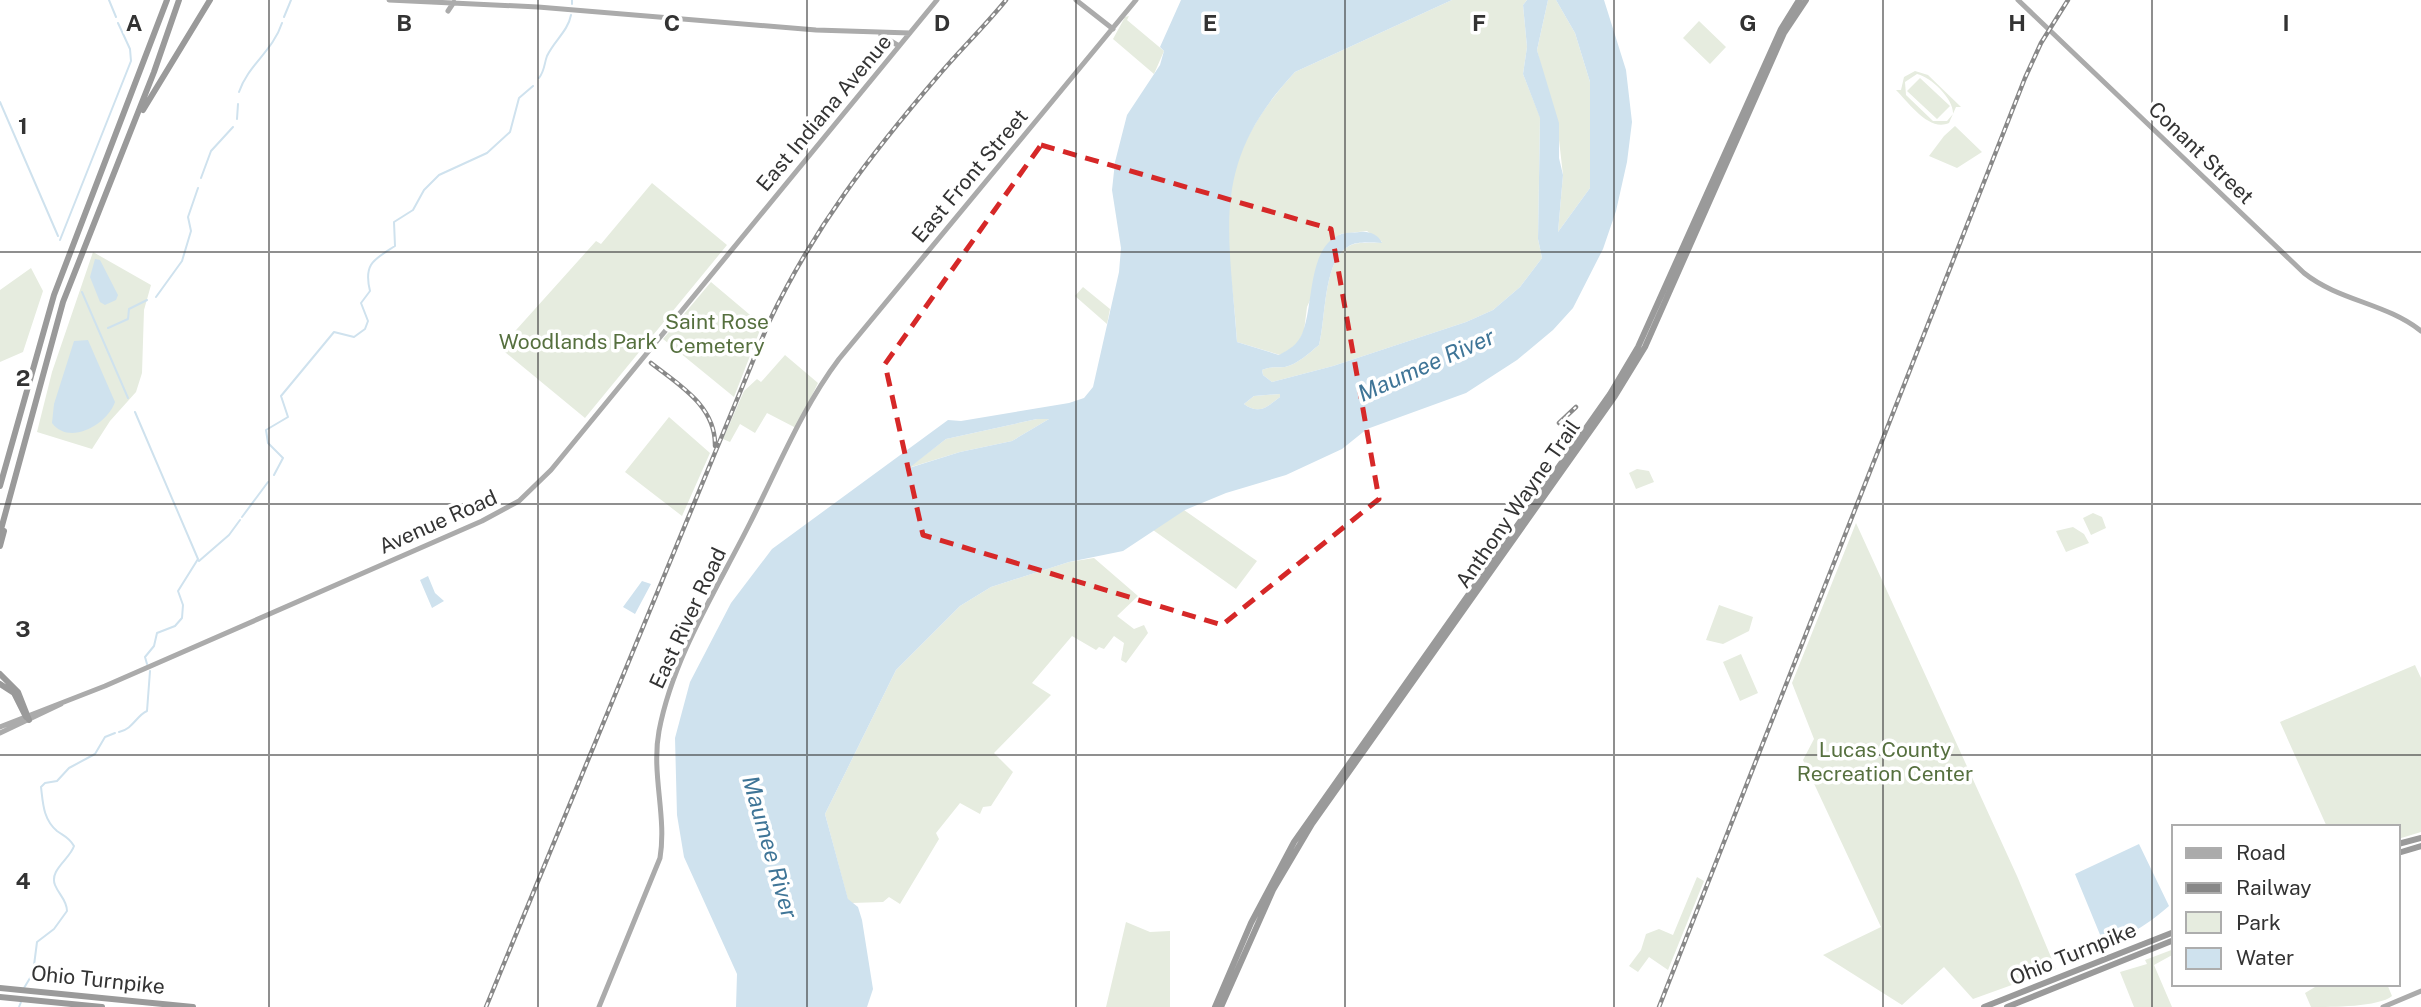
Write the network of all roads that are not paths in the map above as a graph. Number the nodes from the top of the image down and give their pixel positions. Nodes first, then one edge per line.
1 (165, 0) edge
2 (179, 0) edge
3 (210, 0) edge
4 (217, 0) edge
5 (389, 0) edge
6 (435, 0) edge
7 (937, 0) edge
8 (1076, 0) edge
9 (1136, 0) edge
10 (1799, 0) edge
11 (1806, 0) edge
12 (2018, 0) edge
13 (454, 2) junction
14 (205, 11) junction
15 (448, 11) dead end
16 (1113, 29) junction
17 (872, 33) junction
18 (910, 33) junction
19 (900, 46) junction
20 (133, 127) junction
21 (734, 245) joint
22 (2376, 308) junction
23 (2421, 333) edge
24 (853, 343) joint
25 (9, 452) junction
26 (0, 475) edge
27 (0, 486) edge
28 (11, 495) junction
29 (0, 533) edge
30 (0, 546) edge
31 (0, 674) edge
32 (0, 684) edge
33 (28, 717) junction
34 (0, 730) edge
35 (2421, 838) edge
36 (2400, 843) edge
37 (2421, 846) edge
38 (2400, 851) edge
39 (1272, 881) junction
40 (1248, 918) dead end
41 (2172, 933) edge
42 (2172, 941) edge
43 (0, 988) edge
44 (2421, 991) edge
45 (0, 997) edge
46 (102, 1007) edge
47 (193, 1007) edge
48 (599, 1007) edge
49 (1214, 1007) edge
50 (1222, 1007) edge
51 (1984, 1007) edge
52 (2007, 1007) edge
53 (2383, 1007) edge

1 - 25 highway
2 - 20 highway
3 - 14 highway
4 - 14 highway
5 - 6 main road
6 - 13 main road
7 - 18 main road, East Indiana Avenue
8 - 16 main road
9 - 16 main road, East Front Street
10 - 39 highway, Anthony Wayne Trail
11 - 50 highway, Anthony Wayne Trail
12 - 22 main road, Conant Street
13 - 15 main road
13 - 17 main road
14 - 20 highway
16 - 24 main road, East Front Street
17 - 18 main road
17 - 19 main road
18 - 19 main road, East Indiana Avenue
19 - 21 main road, East Indiana Avenue
20 - 28 highway
21 - 33 main road, Avenue Road
22 - 23 main road, Conant Street
22 - 23 main road, Conant Street
24 - 48 main road, East River Road
25 - 26 highway
25 - 27 highway
28 - 29 highway
28 - 30 highway
31 - 33 highway
32 - 33 highway
33 - 34 main road, Avenue Road
35 - 36 highway
37 - 38 highway
39 - 40 highway
39 - 49 highway, Anthony Wayne Trail
41 - 51 highway, Ohio Turnpike
42 - 52 highway, Ohio Turnpike
43 - 47 highway, Ohio Turnpike
44 - 53 main road
45 - 46 highway, Ohio Turnpike

